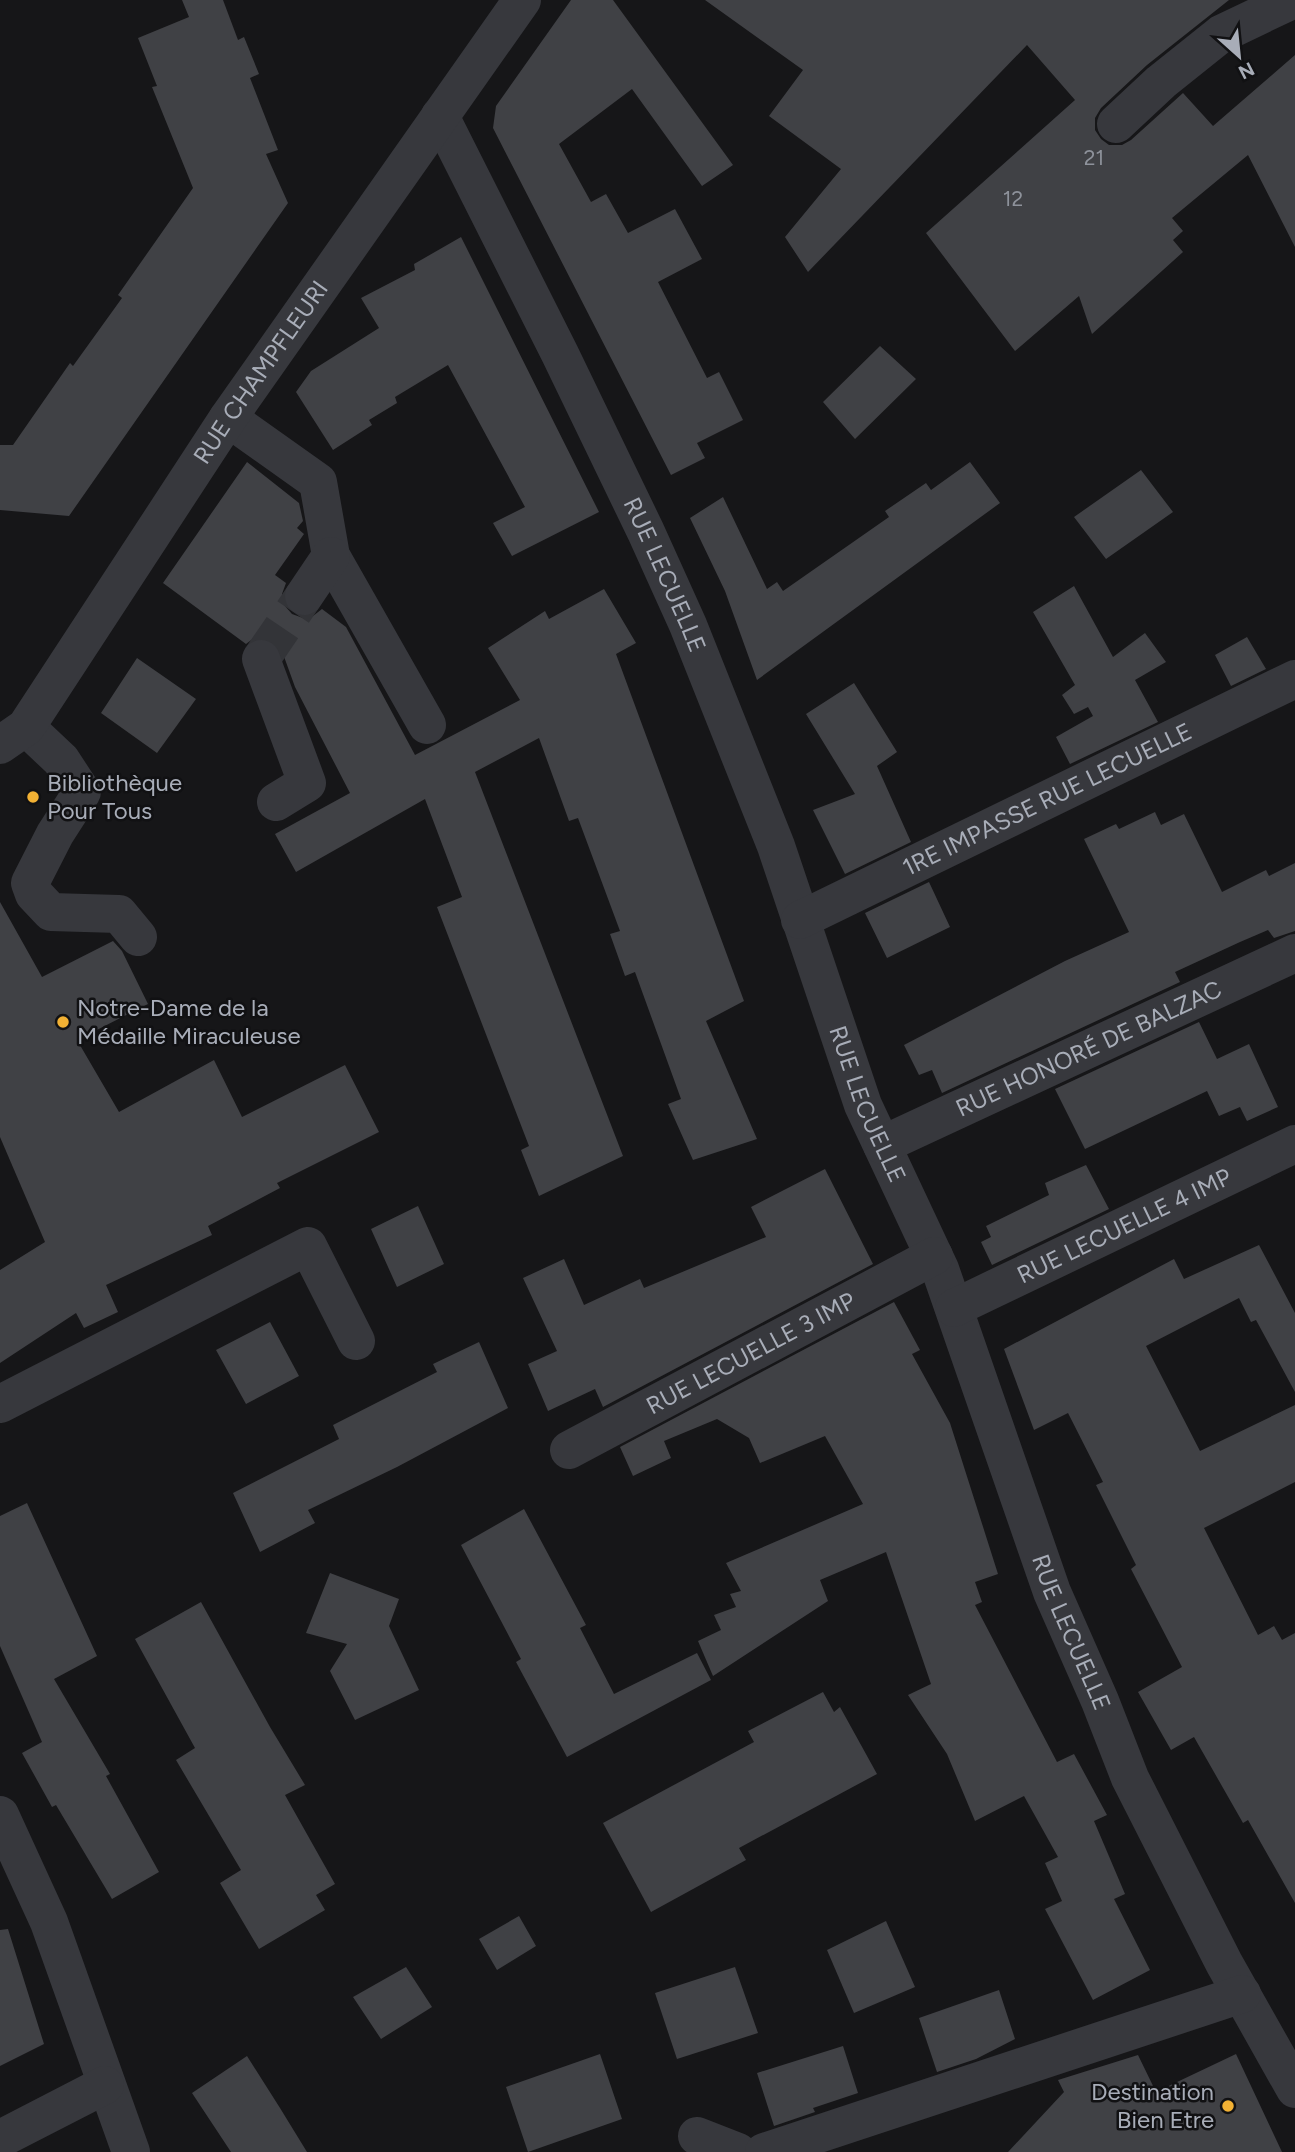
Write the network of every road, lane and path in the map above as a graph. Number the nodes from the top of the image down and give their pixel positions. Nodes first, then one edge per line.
1 (522, 0) edge
2 (1274, 3) edge
3 (440, 116) junction
4 (1116, 124) dead end
5 (228, 418) junction
6 (331, 556) junction
7 (304, 596) tunnel mouth
8 (261, 659) dead end
9 (1295, 679) edge
10 (427, 725) dead end
11 (13, 736) edge
12 (276, 802) dead end
13 (800, 920) junction
14 (138, 937) dead end
15 (1295, 953) edge
16 (1295, 1144) edge
17 (882, 1145) junction
18 (934, 1256) junction
19 (954, 1308) junction
20 (356, 1341) dead end
21 (0, 1404) edge
22 (569, 1450) dead end
23 (0, 1815) edge
24 (1242, 1994) junction
25 (105, 2085) junction
26 (1295, 2089) edge
27 (698, 2136) dead end
28 (0, 2139) edge
29 (131, 2152) edge
30 (738, 2152) edge
31 (764, 2152) edge

1 - 3 street, RUE CHAMPFLEURI
2 - 4 street
3 - 5 street, RUE CHAMPFLEURI
3 - 13 street, RUE LECUELLE
5 - 6 street
5 - 11 street, RUE CHAMPFLEURI
6 - 7 street
6 - 10 street
8 - 12 street
9 - 13 street, 1RE IMPASSE RUE LECUELLE
11 - 14 street
13 - 17 street, RUE LECUELLE
15 - 17 street, RUE HONORÉ DE BALZAC
16 - 19 street, RUE LECUELLE 4 IMP
17 - 18 street, RUE LECUELLE
18 - 19 street, RUE LECUELLE
18 - 22 street, RUE LECUELLE 3 IMP
19 - 24 street, RUE LECUELLE
20 - 21 street
23 - 25 street
24 - 26 street, RUE LECUELLE
24 - 31 street
25 - 28 street
25 - 29 street
27 - 30 street

